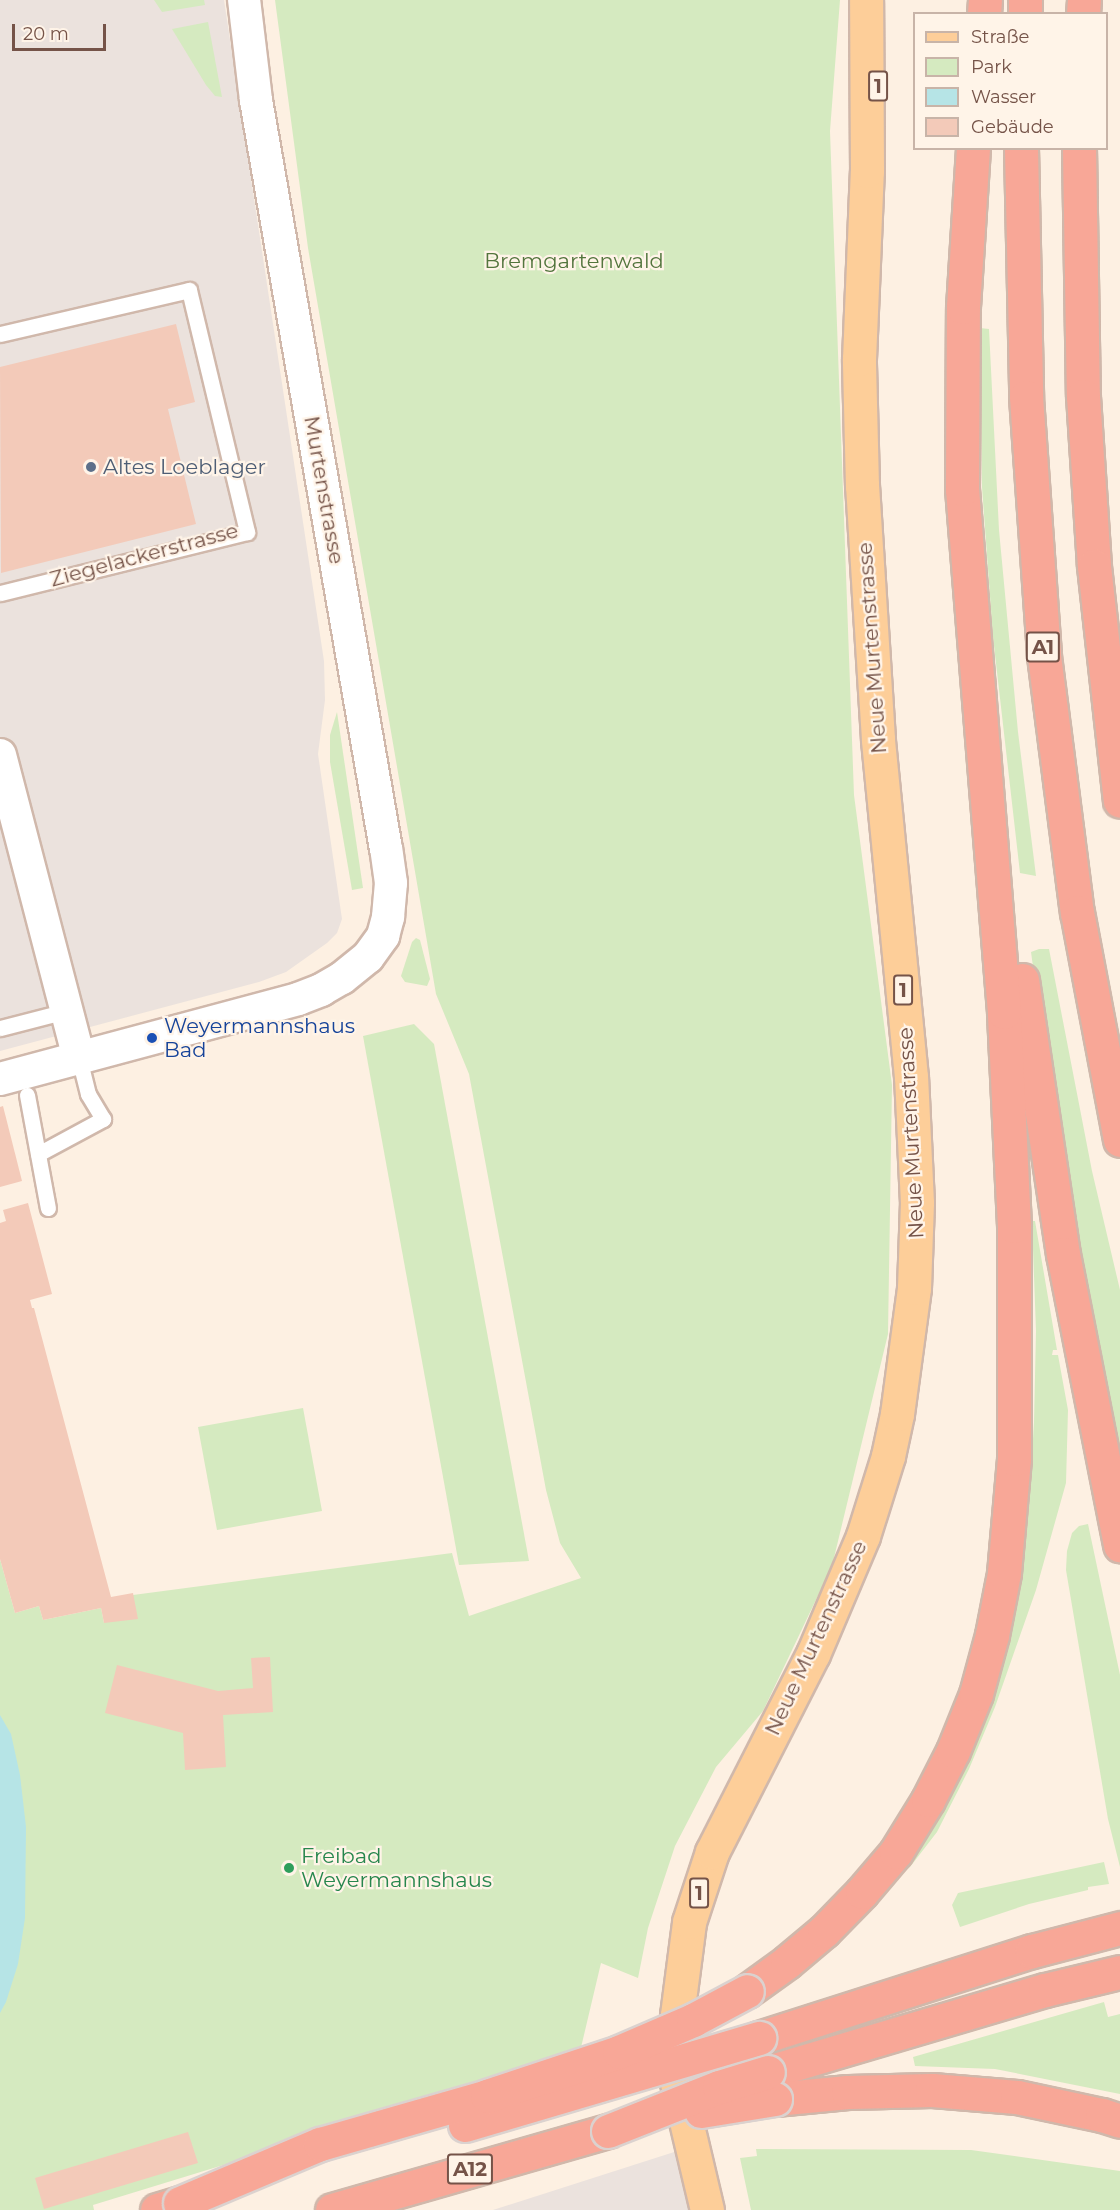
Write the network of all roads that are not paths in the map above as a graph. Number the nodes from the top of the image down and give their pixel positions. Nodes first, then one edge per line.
1 (244, 0) edge
2 (866, 0) edge
3 (889, 0) edge
4 (973, 150) edge
5 (1021, 150) edge
6 (1079, 150) edge
7 (867, 171) junction
8 (0, 334) edge
9 (0, 593) edge
10 (981, 714) junction
11 (0, 755) edge
12 (1120, 801) edge
13 (66, 1011) junction
14 (0, 1028) edge
15 (79, 1058) junction
16 (0, 1079) edge
17 (27, 1095) dead end
18 (1120, 1140) edge
19 (38, 1154) junction
20 (48, 1208) dead end
21 (1120, 1545) edge
22 (1120, 1928) edge
23 (1120, 1971) edge
24 (771, 2085) junction
25 (678, 2094) junction
26 (1120, 2121) edge
27 (599, 2122) junction
28 (169, 2206) edge
29 (317, 2210) edge
30 (332, 2210) edge
31 (707, 2210) edge

1 - 15 street, Murtenstrasse
2 - 7 main road, Neue Murtenstrasse / 1
3 - 7 main road, Neue Murtenstrasse / 1
4 - 10 highway
5 - 18 highway, A1
6 - 12 highway
7 - 25 main road, Neue Murtenstrasse / 1
8 - 9 lane, Ziegelackerstrasse
10 - 21 highway
10 - 28 highway, bridge
11 - 13 street
13 - 14 lane
13 - 15 street
15 - 16 street, Murtenstrasse
15 - 19 lane
17 - 19 lane
19 - 20 lane
22 - 28 highway, bridge
23 - 24 highway
24 - 26 highway
24 - 27 highway, bridge
25 - 27 lane
25 - 31 main road, 1
27 - 29 lane
27 - 30 highway, A12

